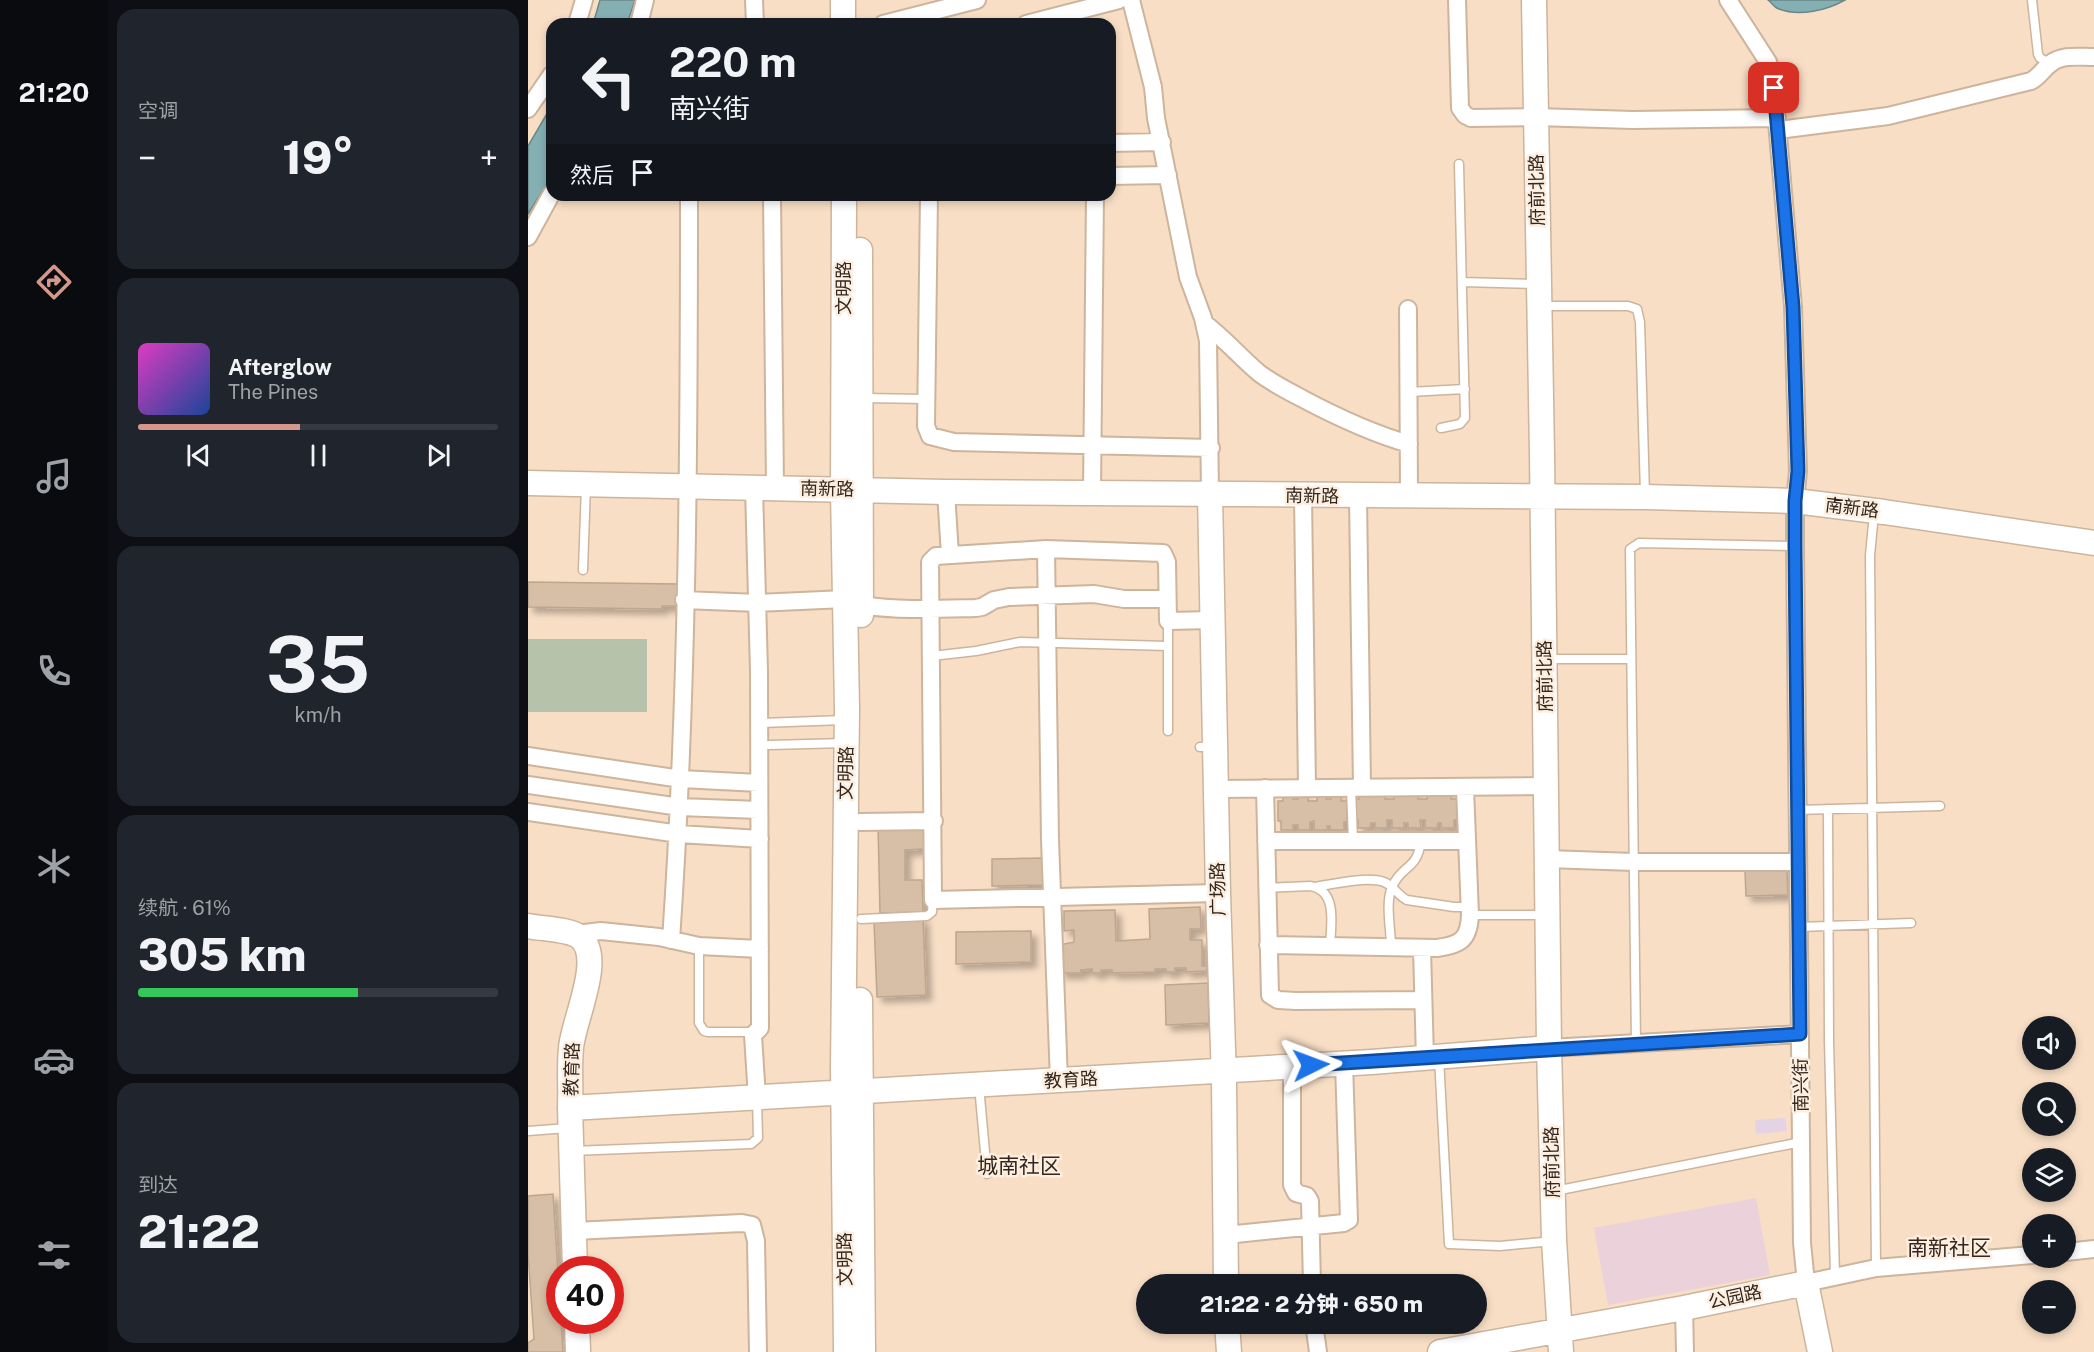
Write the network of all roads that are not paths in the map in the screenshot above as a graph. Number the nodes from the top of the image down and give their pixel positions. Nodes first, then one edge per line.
1 (584, 0) edge
2 (645, 0) edge
3 (754, 0) edge
4 (843, 0) edge
5 (860, 0) edge
6 (977, 0) edge
7 (1119, 0) edge
8 (1131, 0) edge
9 (1457, 0) edge
10 (1534, 0) edge
11 (1728, 0) edge
12 (2032, 0) edge
13 (580, 18) edge
14 (640, 18) edge
15 (755, 18) edge
16 (843, 18) edge
17 (859, 18) edge
18 (906, 18) edge
19 (1049, 18) edge
20 (2094, 57) edge
21 (2050, 63) junction
22 (546, 83) edge
23 (528, 109) edge
24 (1536, 117) junction
25 (1778, 124) junction
26 (1162, 142) junction
27 (1116, 143) edge
28 (1459, 164) dead end
29 (1168, 175) junction
30 (1116, 176) edge
31 (548, 201) edge
32 (689, 201) edge
33 (772, 201) edge
34 (844, 201) edge
35 (860, 201) edge
36 (929, 201) edge
37 (1095, 201) edge
38 (528, 237) edge
39 (1462, 282) junction
40 (1539, 295) junction
41 (1408, 309) dead end
42 (1204, 323) junction
43 (1465, 389) junction
44 (1409, 392) junction
45 (861, 398) junction
46 (926, 399) junction
47 (1441, 428) dead end
48 (1409, 444) junction
49 (1092, 445) junction
50 (1210, 448) junction
51 (528, 483) edge
52 (585, 484) junction
53 (687, 487) junction
54 (765, 488) junction
55 (852, 490) junction
56 (946, 492) junction
57 (1092, 492) junction
58 (1210, 494) junction
59 (1303, 495) junction
60 (1409, 495) junction
61 (1358, 496) junction
62 (1542, 496) junction
63 (1645, 497) junction
64 (1795, 501) junction
65 (1874, 510) junction
66 (2094, 543) edge
67 (1795, 546) junction
68 (1046, 549) junction
69 (950, 555) junction
70 (583, 570) dead end
71 (1046, 595) junction
72 (1167, 599) junction
73 (684, 600) junction
74 (853, 602) junction
75 (758, 603) junction
76 (931, 609) junction
77 (1213, 620) junction
78 (1168, 621) junction
79 (1047, 643) junction
80 (1168, 645) junction
81 (932, 656) junction
82 (1544, 658) junction
83 (1630, 659) junction
84 (759, 723) junction
85 (847, 731) junction
86 (1168, 731) dead end
87 (770, 745) dead end
88 (528, 756) edge
89 (681, 779) junction
90 (759, 783) junction
91 (528, 785) edge
92 (1546, 786) junction
93 (1265, 788) junction
94 (1307, 788) junction
95 (1356, 788) junction
96 (1465, 788) junction
97 (1217, 789) junction
98 (1940, 806) dead end
99 (680, 807) junction
100 (1872, 808) junction
101 (1828, 809) junction
102 (759, 810) junction
103 (1797, 810) junction
104 (528, 812) edge
105 (933, 821) junction
106 (860, 822) junction
107 (679, 834) junction
108 (760, 839) junction
109 (1266, 841) junction
110 (1353, 841) junction
111 (1421, 841) junction
112 (1467, 841) junction
113 (1546, 859) junction
114 (1634, 862) junction
115 (1798, 862) junction
116 (1315, 887) junction
117 (1266, 888) junction
118 (1392, 888) junction
119 (1218, 893) junction
120 (1052, 896) junction
121 (933, 900) junction
122 (1470, 911) junction
123 (1548, 915) junction
124 (861, 919) junction
125 (1911, 923) dead end
126 (1873, 924) junction
127 (1828, 925) junction
128 (528, 926) edge
129 (1798, 927) junction
130 (576, 934) junction
131 (671, 940) junction
132 (1268, 945) junction
133 (699, 946) junction
134 (1330, 946) junction
135 (1391, 947) junction
136 (1422, 948) junction
137 (760, 949) junction
138 (1423, 1000) junction
139 (755, 1032) junction
140 (1800, 1034) junction
141 (1636, 1044) junction
142 (1550, 1048) junction
143 (1432, 1058) junction
144 (1344, 1063) junction
145 (1292, 1066) junction
146 (1224, 1071) junction
147 (1059, 1081) junction
148 (979, 1085) junction
149 (852, 1093) junction
150 (757, 1098) junction
151 (571, 1129) junction
152 (528, 1131) edge
153 (1802, 1142) junction
154 (987, 1174) dead end
155 (1553, 1191) junction
156 (1310, 1227) junction
157 (574, 1232) junction
158 (1226, 1235) junction
159 (1554, 1240) junction
160 (2094, 1249) edge
161 (2076, 1251) edge
162 (575, 1256) edge
163 (2022, 1256) edge
164 (1876, 1268) junction
165 (1226, 1274) edge
166 (1312, 1274) edge
167 (1835, 1276) junction
168 (1806, 1283) junction
169 (1684, 1308) junction
170 (577, 1334) edge
171 (1227, 1334) edge
172 (1316, 1334) edge
173 (1559, 1341) edge
174 (1474, 1349) edge
175 (578, 1352) edge
176 (758, 1352) edge
177 (846, 1352) edge
178 (863, 1352) edge
179 (1228, 1352) edge
180 (1318, 1352) edge
181 (1440, 1352) edge
182 (1684, 1352) edge
183 (1820, 1352) edge

1 - 13 street
2 - 14 street
3 - 15 street
4 - 16 street
5 - 17 street
6 - 18 street
7 - 19 street
8 - 26 street
9 - 24 street
10 - 24 street, 府前北路
11 - 25 street, 南兴街
12 - 21 lane
20 - 21 street
21 - 25 street
22 - 23 street
24 - 25 street
24 - 40 street, 府前北路
25 - 64 street, 南兴街
26 - 27 street
26 - 29 street
28 - 39 lane
29 - 30 street
29 - 42 street
31 - 38 street
32 - 53 street
33 - 54 street
34 - 55 street, 文明路
35 - 45 street, 文明路
36 - 46 street
37 - 49 street
39 - 40 lane
39 - 43 lane
40 - 62 street, 府前北路
40 - 63 lane
41 - 44 street
42 - 48 street
42 - 50 street
43 - 44 lane
43 - 47 lane
44 - 48 street
45 - 46 lane
45 - 55 street, 文明路
46 - 49 street
48 - 60 street
49 - 50 street
49 - 57 street
50 - 58 street
51 - 52 street, 南新路
52 - 53 street, 南新路
52 - 70 lane
53 - 54 street, 南新路
53 - 73 street
54 - 55 street, 南新路
54 - 75 street
55 - 56 street, 南新路
55 - 74 street, 文明路
56 - 57 street, 南新路
56 - 69 street
57 - 58 street, 南新路
58 - 59 street, 南新路
58 - 77 street, 广场路
59 - 61 street, 南新路
59 - 94 street
60 - 61 street, 南新路
60 - 62 street, 南新路
61 - 95 street
62 - 63 street, 南新路
62 - 82 street, 府前北路
63 - 64 street, 南新路
64 - 65 street, 南新路
64 - 67 street, 南兴街
65 - 66 street, 南新路
65 - 100 lane
67 - 83 lane
67 - 103 street, 南兴街
68 - 69 street
68 - 71 street
68 - 72 street
69 - 76 street
71 - 72 street
71 - 76 street
71 - 79 street
72 - 78 street
73 - 75 street
73 - 89 street
74 - 75 street
74 - 76 street
74 - 85 street, 文明路
74 - 106 street, 文明路
75 - 84 street
76 - 81 street
77 - 78 street
77 - 97 street, 广场路
78 - 80 lane
79 - 80 lane
79 - 81 lane
79 - 120 street
80 - 86 lane
81 - 105 street
82 - 83 lane
82 - 92 street, 府前北路
83 - 114 lane
84 - 85 lane
84 - 90 street
85 - 87 lane
85 - 149 street, 文明路
88 - 89 street
89 - 90 street
89 - 99 street
90 - 102 street
91 - 99 street
92 - 96 street
92 - 113 street, 府前北路
93 - 94 street
93 - 97 street
93 - 109 street
94 - 95 street
95 - 96 street
95 - 110 lane
96 - 112 street
97 - 119 street, 广场路
98 - 100 lane
99 - 102 street
99 - 107 street
100 - 101 lane
100 - 126 lane
101 - 103 lane
101 - 127 lane
102 - 108 street
103 - 115 street, 南兴街
104 - 107 street
105 - 106 street
105 - 121 street
106 - 124 street, 文明路
107 - 108 street
107 - 131 street
108 - 137 street
109 - 110 street
109 - 117 street
110 - 111 street
111 - 112 street
111 - 118 lane
112 - 122 street
113 - 114 street
113 - 123 street, 府前北路
114 - 115 street
114 - 141 lane
115 - 129 street, 南兴街
116 - 117 lane
116 - 118 lane
116 - 134 lane
117 - 132 street
118 - 122 lane
118 - 135 lane
119 - 120 street
119 - 146 street, 广场路
120 - 121 street
120 - 147 street
121 - 124 lane
122 - 123 lane
122 - 136 street
123 - 142 street, 府前北路
124 - 149 street, 文明路
125 - 126 lane
126 - 127 lane
126 - 164 lane
127 - 129 lane
127 - 167 lane
128 - 130 street
129 - 140 street, 南兴街
130 - 131 street
130 - 151 street, 教育路
131 - 133 street
132 - 134 street
132 - 138 street
133 - 137 street
133 - 139 lane
134 - 135 street
135 - 136 street
136 - 138 street
137 - 139 street
138 - 143 street
139 - 150 street
140 - 141 street, 教育路
140 - 153 street, 南兴街
141 - 142 street, 教育路
142 - 143 street, 教育路
142 - 155 street, 府前北路
143 - 144 street, 教育路
143 - 159 lane
144 - 145 street, 教育路
144 - 156 street
145 - 146 street, 教育路
145 - 156 street
146 - 147 street, 教育路
146 - 158 street, 广场路
147 - 148 street, 教育路
148 - 149 street, 教育路
148 - 154 lane
149 - 150 street, 教育路
149 - 177 street, 文明路
149 - 178 street, 文明路
150 - 151 street, 教育路
150 - 151 lane
151 - 152 lane
151 - 157 street
153 - 155 lane
153 - 168 street, 南兴街
155 - 159 street, 府前北路
156 - 158 street
156 - 166 street
157 - 162 street
157 - 176 street
158 - 165 street, 广场路
159 - 173 street, 府前北路
160 - 161 street
163 - 164 street, 公园路
164 - 167 street, 公园路
167 - 168 street, 公园路
168 - 169 street, 公园路
168 - 183 street
169 - 173 street, 公园路
169 - 182 street
170 - 175 street
171 - 179 street
172 - 180 street
173 - 174 street, 公园路
174 - 181 street, 公园路

